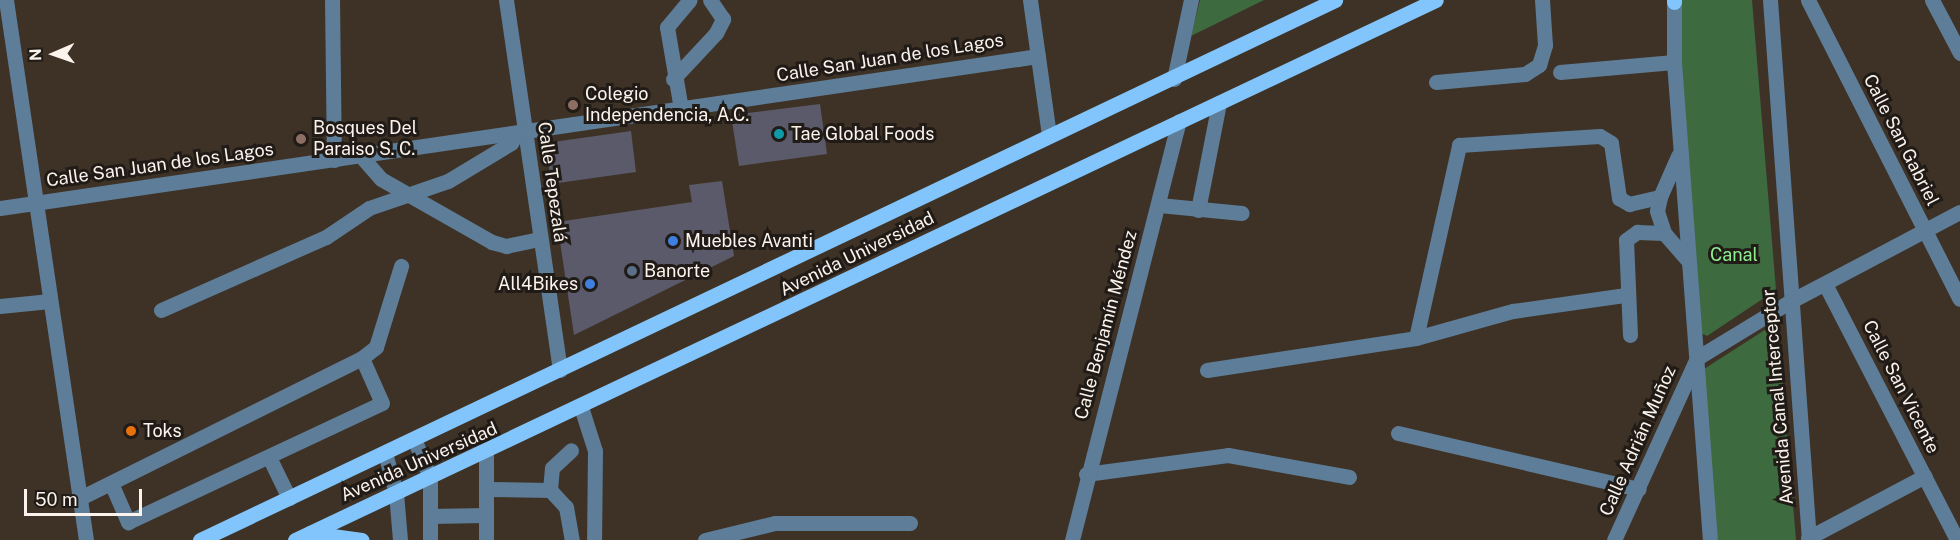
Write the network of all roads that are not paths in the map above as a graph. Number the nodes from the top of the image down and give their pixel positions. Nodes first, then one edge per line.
1 (6, 0) edge
2 (332, 0) edge
3 (506, 0) edge
4 (690, 0) edge
5 (710, 0) edge
6 (1030, 0) edge
7 (1191, 0) edge
8 (1335, 0) edge
9 (1436, 0) edge
10 (1542, 0) edge
11 (1770, 0) edge
12 (1808, 0) edge
13 (1932, 0) edge
14 (1674, 1) edge
15 (1960, 53) edge
16 (1038, 56) junction
17 (1674, 62) junction
18 (1560, 72) dead end
19 (673, 79) junction
20 (1174, 79) junction
21 (1436, 82) dead end
22 (1219, 103) junction
23 (681, 109) junction
24 (1179, 121) junction
25 (521, 133) junction
26 (1049, 135) junction
27 (1680, 153) junction
28 (361, 156) junction
29 (334, 160) junction
30 (409, 192) junction
31 (1660, 197) junction
32 (36, 203) junction
33 (1159, 206) junction
34 (0, 208) edge
35 (1198, 210) junction
36 (1960, 212) edge
37 (1242, 213) dead end
38 (1926, 230) junction
39 (1664, 233) junction
40 (540, 239) junction
41 (1688, 261) junction
42 (401, 266) dead end
43 (1826, 284) junction
44 (1626, 295) junction
45 (1960, 299) edge
46 (50, 301) junction
47 (1789, 302) junction
48 (0, 306) edge
49 (160, 310) dead end
50 (1630, 335) dead end
51 (1416, 338) junction
52 (362, 358) junction
53 (1697, 358) junction
54 (1207, 369) dead end
55 (560, 370) junction
56 (581, 407) junction
57 (1398, 433) dead end
58 (414, 439) junction
59 (571, 450) dead end
60 (385, 453) junction
61 (486, 454) junction
62 (268, 457) junction
63 (1086, 474) junction
64 (1925, 476) junction
65 (430, 477) junction
66 (1349, 477) dead end
67 (111, 483) junction
68 (488, 489) junction
69 (1639, 489) junction
70 (550, 490) junction
71 (396, 493) junction
72 (289, 498) junction
73 (78, 499) junction
74 (486, 515) junction
75 (430, 516) junction
76 (910, 523) dead end
77 (310, 533) junction
78 (1809, 539) edge
79 (86, 540) edge
80 (200, 540) edge
81 (295, 540) edge
82 (362, 540) edge
83 (400, 540) edge
84 (430, 540) edge
85 (486, 540) edge
86 (572, 540) edge
87 (594, 540) edge
88 (705, 540) edge
89 (1072, 540) edge
90 (1614, 540) edge
91 (1710, 540) edge
92 (1958, 540) edge

1 - 32 street
2 - 29 street
3 - 25 street, Calle Tepezalá
4 - 19 street
5 - 19 street
6 - 16 street
7 - 20 street
8 - 20 main road, Avenida Universidad
9 - 22 main road, Avenida Universidad
10 - 21 street
11 - 47 street, Avenida Canal Interceptor
12 - 38 street, Calle San Gabriel
13 - 15 street
14 - 17 street
16 - 23 street, Calle San Juan de los Lagos
16 - 26 street
17 - 18 street
17 - 27 street
19 - 23 street
20 - 26 main road, Avenida Universidad
22 - 24 main road, Avenida Universidad
22 - 35 street
23 - 25 street, Calle San Juan de los Lagos
24 - 33 street, Calle Benjamín Méndez
24 - 56 main road, Avenida Universidad
25 - 28 street, Calle San Juan de los Lagos
25 - 30 street
25 - 40 street, Calle Tepezalá
26 - 55 main road, Avenida Universidad
27 - 31 street
27 - 41 street
28 - 29 street, Calle San Juan de los Lagos
28 - 30 street
29 - 32 street, Calle San Juan de los Lagos
30 - 40 street
30 - 49 street
31 - 39 street
31 - 51 street
32 - 34 street, Calle San Juan de los Lagos
32 - 46 street
33 - 35 street
33 - 63 street, Calle Benjamín Méndez
35 - 37 street
36 - 38 street
38 - 43 street
38 - 45 street, Calle San Gabriel
39 - 41 street
39 - 44 street
40 - 55 street, Calle Tepezalá
41 - 53 street
42 - 52 street
43 - 47 street
43 - 64 street, Calle San Vicente
44 - 50 street
44 - 51 street
46 - 48 street
46 - 73 street
47 - 53 street
47 - 78 street, Avenida Canal Interceptor
51 - 54 street
52 - 62 street
52 - 67 street
53 - 69 street, Calle Adrián Muñoz
53 - 91 street
55 - 58 main road, Avenida Universidad
56 - 61 main road, Avenida Universidad
56 - 87 street
57 - 69 street
58 - 60 main road, Avenida Universidad
58 - 65 street
59 - 70 street
60 - 71 street
60 - 72 main road, Avenida Universidad
61 - 65 main road, Avenida Universidad
61 - 68 street
62 - 67 street
62 - 72 street
63 - 66 street
63 - 89 street, Calle Benjamín Méndez
64 - 78 street
64 - 92 street, Calle San Vicente
65 - 71 main road, Avenida Universidad
65 - 75 street
67 - 73 street
68 - 70 street
68 - 74 street
69 - 90 street, Calle Adrián Muñoz
70 - 86 street
71 - 77 main road, Avenida Universidad
71 - 83 street
72 - 80 main road, Avenida Universidad
73 - 79 street
74 - 75 street
74 - 85 street
75 - 84 street
76 - 88 street
77 - 81 main road, Avenida Universidad
77 - 82 main road

